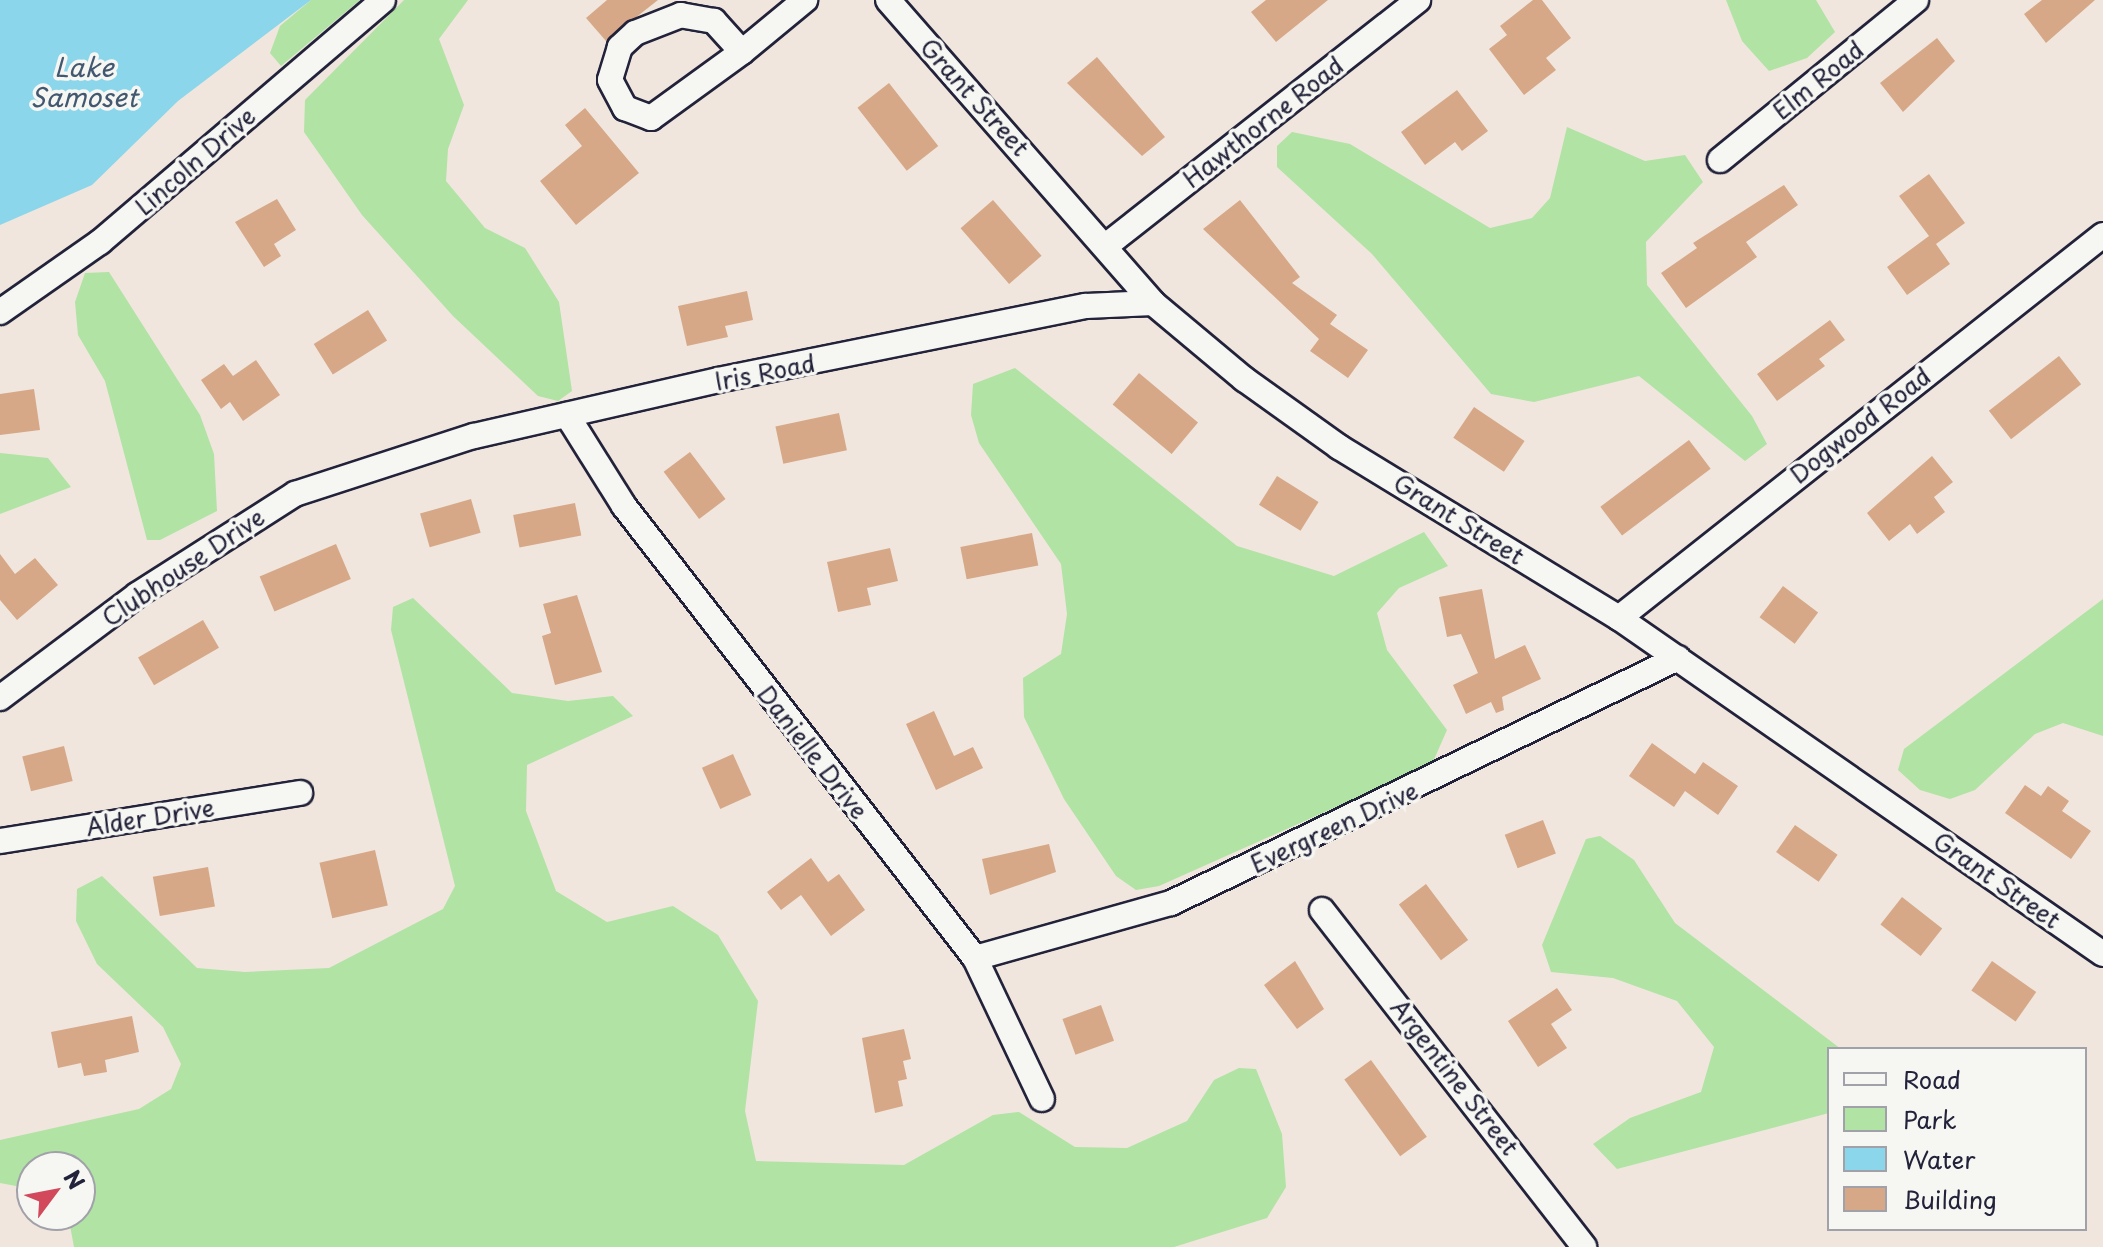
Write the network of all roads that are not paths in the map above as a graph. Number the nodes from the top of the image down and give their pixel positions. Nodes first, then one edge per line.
1 (383, 0) edge
2 (805, 0) edge
3 (1418, 0) edge
4 (1916, 0) edge
5 (903, 5) edge
6 (742, 52) junction
7 (1720, 160) dead end
8 (2103, 235) edge
9 (1107, 245) junction
10 (47, 276) junction
11 (0, 298) edge
12 (1153, 303) junction
13 (0, 312) edge
14 (567, 415) junction
15 (382, 466) joint
16 (1619, 618) junction
17 (1678, 658) junction
18 (0, 698) edge
19 (300, 793) dead end
20 (0, 841) edge
21 (1322, 910) dead end
22 (2103, 954) edge
23 (975, 958) junction
24 (1042, 1099) dead end
25 (1584, 1247) edge

1 - 10 street, Lincoln Drive
2 - 6 street
3 - 9 street, Hawthorne Road
4 - 7 street, Elm Road
5 - 9 street, Grant Street
6 - 6 street
8 - 16 street, Dogwood Road
9 - 12 street, Grant Street
10 - 11 street
10 - 13 street, Lincoln Drive
12 - 14 street, Iris Road
12 - 16 street, Grant Street
14 - 15 street, Iris Road
14 - 23 street, Danielle Drive
15 - 18 street, Clubhouse Drive
16 - 17 street, Grant Street
17 - 22 street, Grant Street
17 - 23 street, Evergreen Drive
19 - 20 street, Alder Drive
21 - 25 street, Argentine Street
23 - 24 street, Danielle Drive

